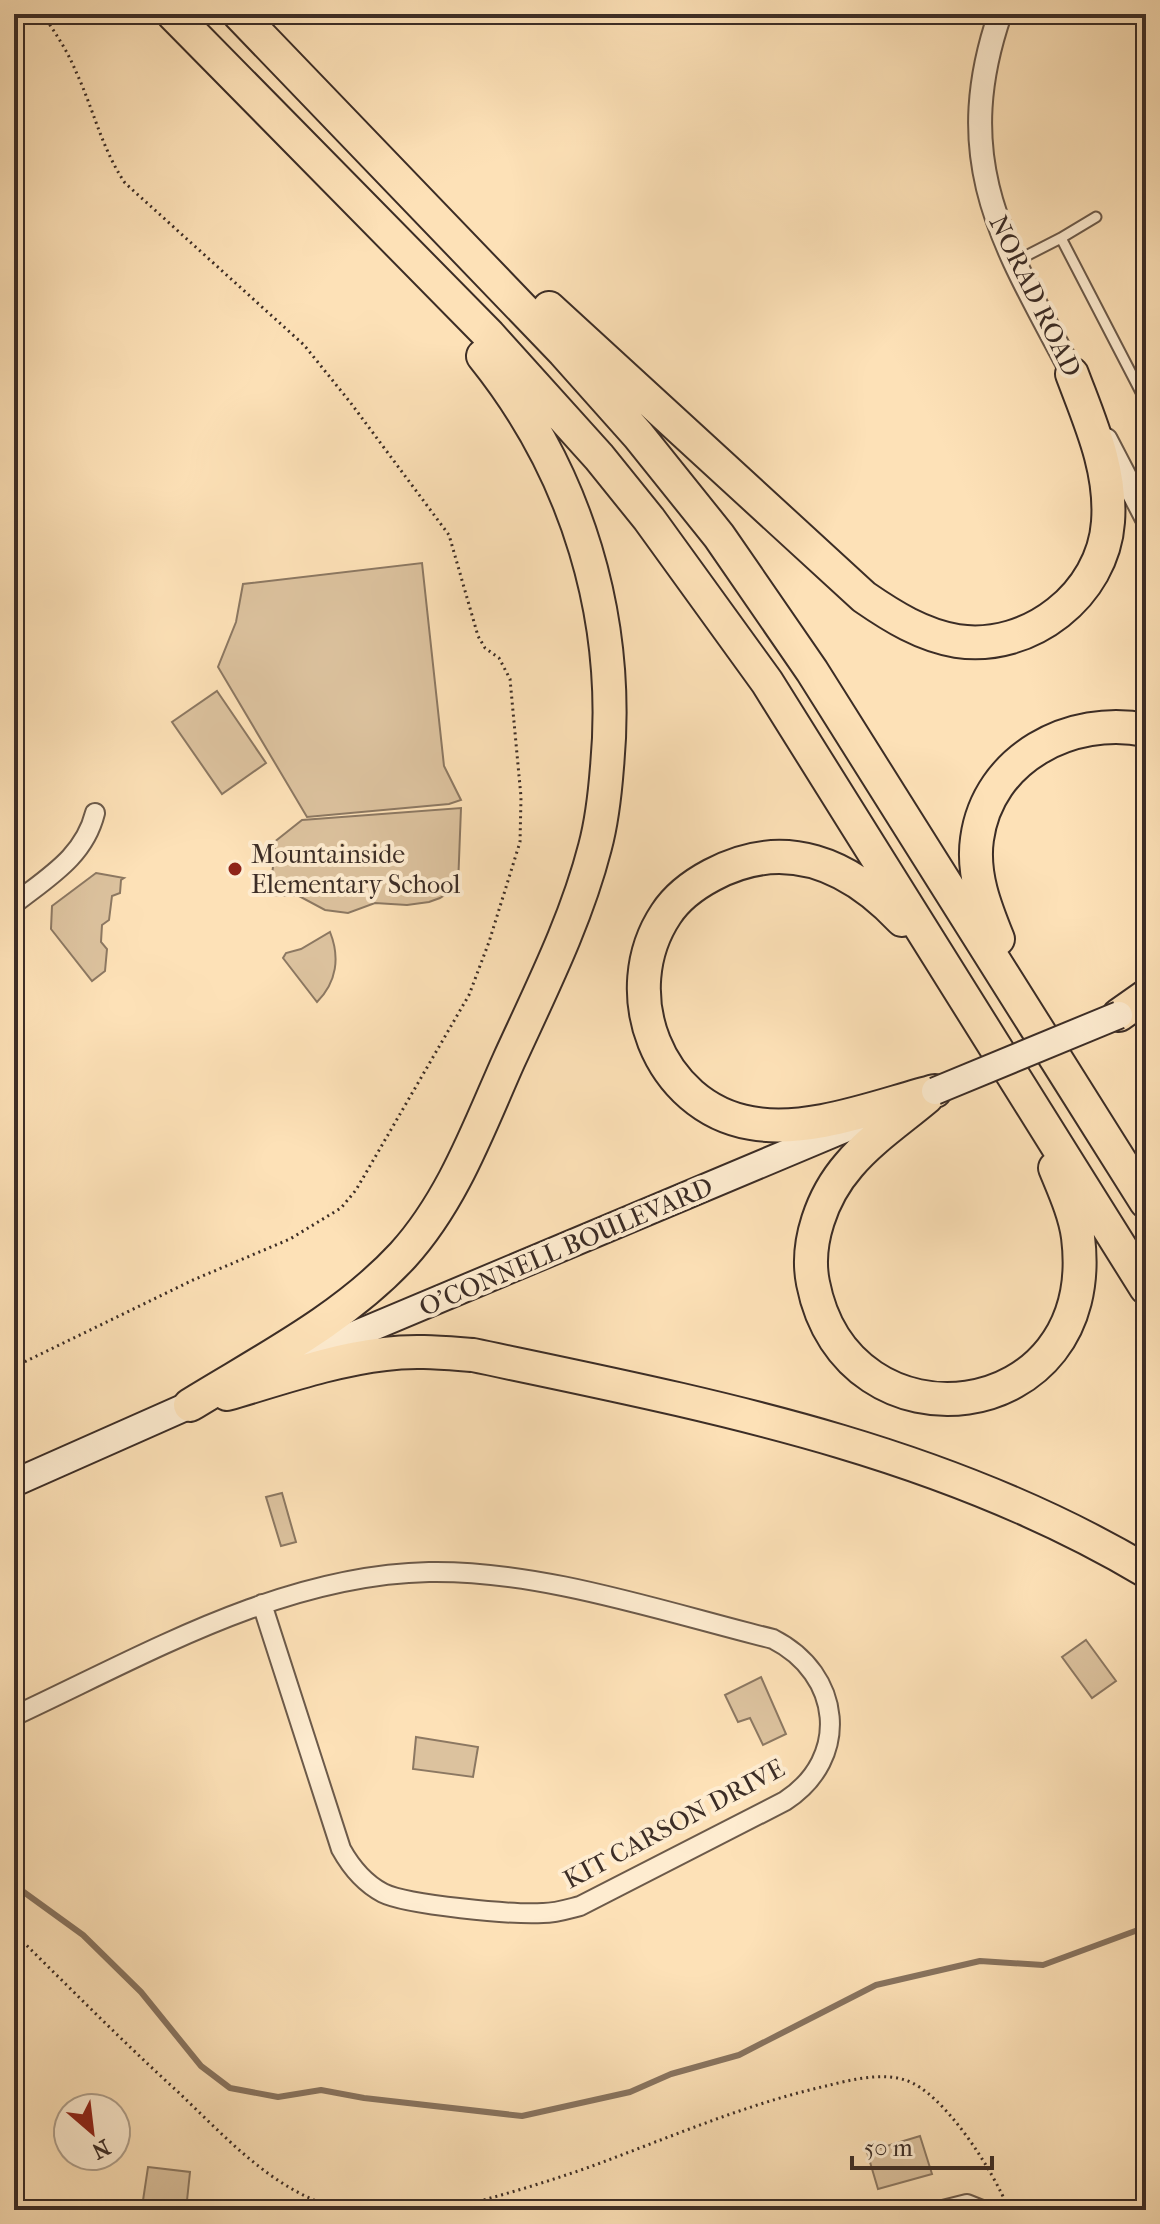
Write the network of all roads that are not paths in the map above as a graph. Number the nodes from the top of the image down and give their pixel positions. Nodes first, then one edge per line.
1 (173, 14) edge
2 (239, 14) edge
3 (1000, 14) edge
4 (304, 80) junction
5 (276, 120) junction
6 (1096, 217) dead end
7 (1061, 238) junction
8 (1014, 262) junction
9 (1072, 374) junction
10 (1146, 402) edge
11 (1146, 517) edge
12 (1146, 730) edge
13 (95, 813) dead end
14 (14, 904) edge
15 (1146, 996) edge
16 (1137, 1009) edge
17 (1030, 1016) junction
18 (988, 1036) junction
19 (1063, 1068) junction
20 (1022, 1087) junction
21 (935, 1091) junction
22 (1146, 1177) edge
23 (1146, 1202) edge
24 (1146, 1288) edge
25 (190, 1405) junction
26 (14, 1483) edge
27 (1146, 1571) edge
28 (262, 1604) junction
29 (14, 1716) edge
30 (943, 2210) edge
31 (982, 2210) edge

1 - 5 highway
2 - 4 highway
3 - 8 street, NORAD ROAD
4 - 9 highway
4 - 17 highway
5 - 18 highway
5 - 25 highway
6 - 7 lane
7 - 8 lane
7 - 10 lane
8 - 9 street, NORAD ROAD
9 - 11 street, NORAD ROAD
12 - 17 highway
13 - 14 street
15 - 16 highway
16 - 21 main road, O'CONNELL BOULEVARD, bridge
17 - 19 highway
18 - 20 highway
18 - 21 highway
19 - 22 highway
19 - 23 highway
20 - 21 highway
20 - 24 highway
21 - 25 main road, O'CONNELL BOULEVARD
25 - 26 main road, O'CONNELL BOULEVARD
25 - 27 highway
28 - 28 street, KIT CARSON DRIVE
28 - 29 street, KIT CARSON DRIVE
30 - 31 street

